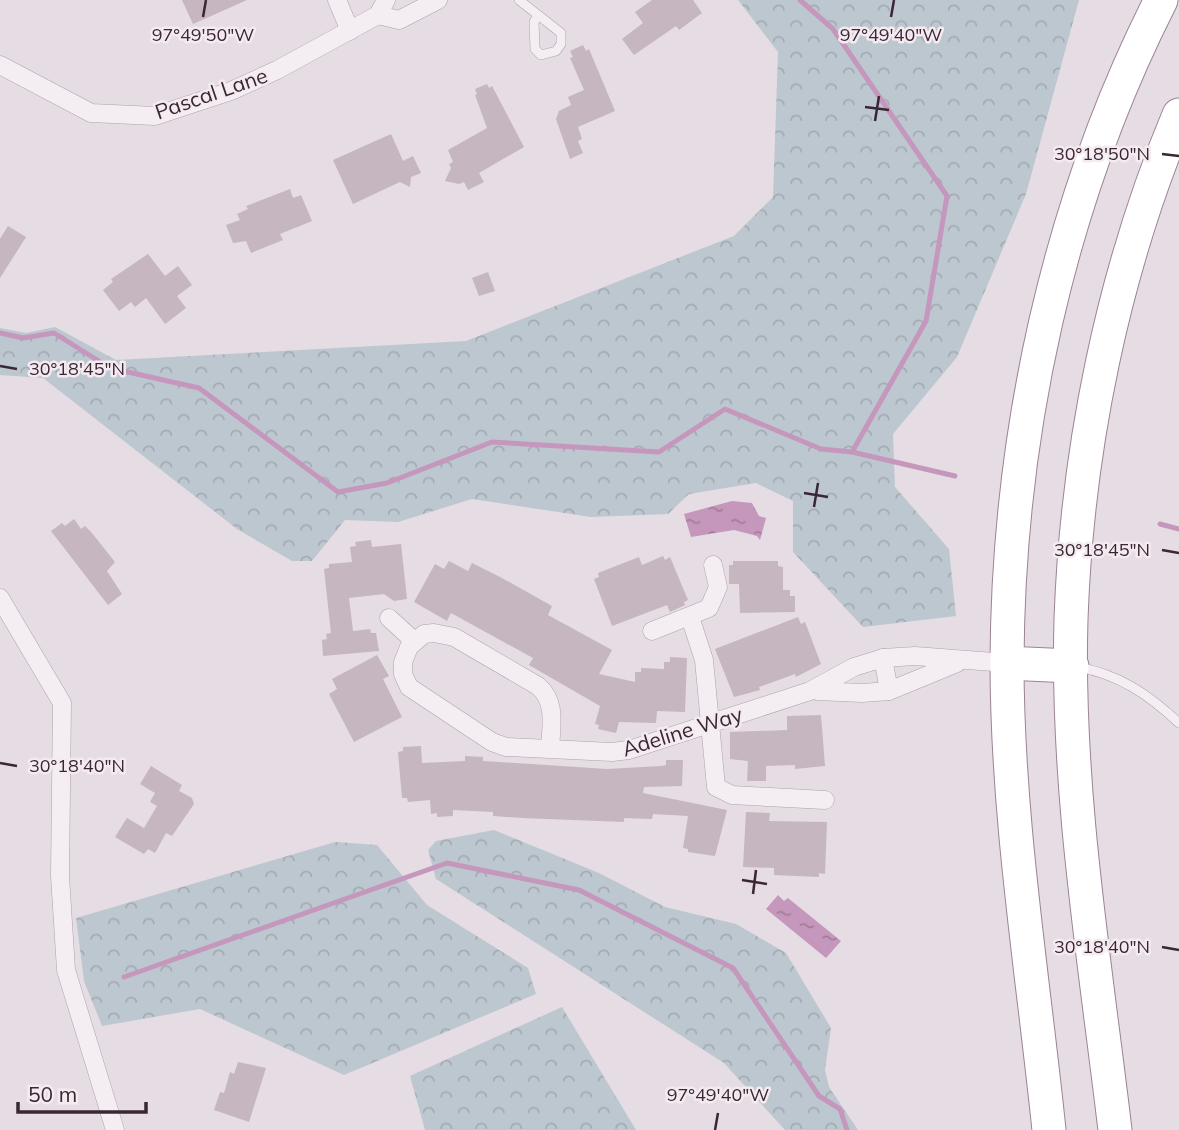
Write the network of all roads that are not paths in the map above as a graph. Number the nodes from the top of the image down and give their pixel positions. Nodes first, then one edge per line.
1 (337, 0) edge
2 (438, 0) edge
3 (519, 0) edge
4 (1161, 0) edge
5 (382, 7) edge
6 (538, 15) dead end
7 (350, 31) junction
8 (1, 70) edge
9 (1179, 115) edge
10 (713, 565) dead end
11 (0, 598) edge
12 (690, 617) junction
13 (388, 618) dead end
14 (653, 631) dead end
15 (414, 641) junction
16 (883, 658) junction
17 (961, 662) junction
18 (1007, 663) junction
19 (1072, 667) junction
20 (810, 691) junction
21 (890, 691) junction
22 (1179, 723) edge
23 (708, 724) junction
24 (550, 749) junction
25 (825, 800) dead end
26 (115, 1130) edge
27 (1049, 1130) edge
28 (1115, 1130) edge

1 - 7 street
2 - 5 street, Pascal Lane
3 - 6 lane
4 - 18 highway
5 - 7 street, Pascal Lane
7 - 8 street, Pascal Lane
9 - 19 highway
10 - 12 street
11 - 26 street
12 - 14 street
12 - 23 street
13 - 15 street
15 - 24 street
15 - 24 street, Adeline Way
16 - 17 street, Adeline Way
16 - 20 street, Adeline Way
16 - 21 street
17 - 18 street, Adeline Way
17 - 21 street, Adeline Way
18 - 19 highway
18 - 27 highway
19 - 22 lane
19 - 28 highway
20 - 21 street, Adeline Way
20 - 23 street, Adeline Way
23 - 24 street, Adeline Way
23 - 25 street

